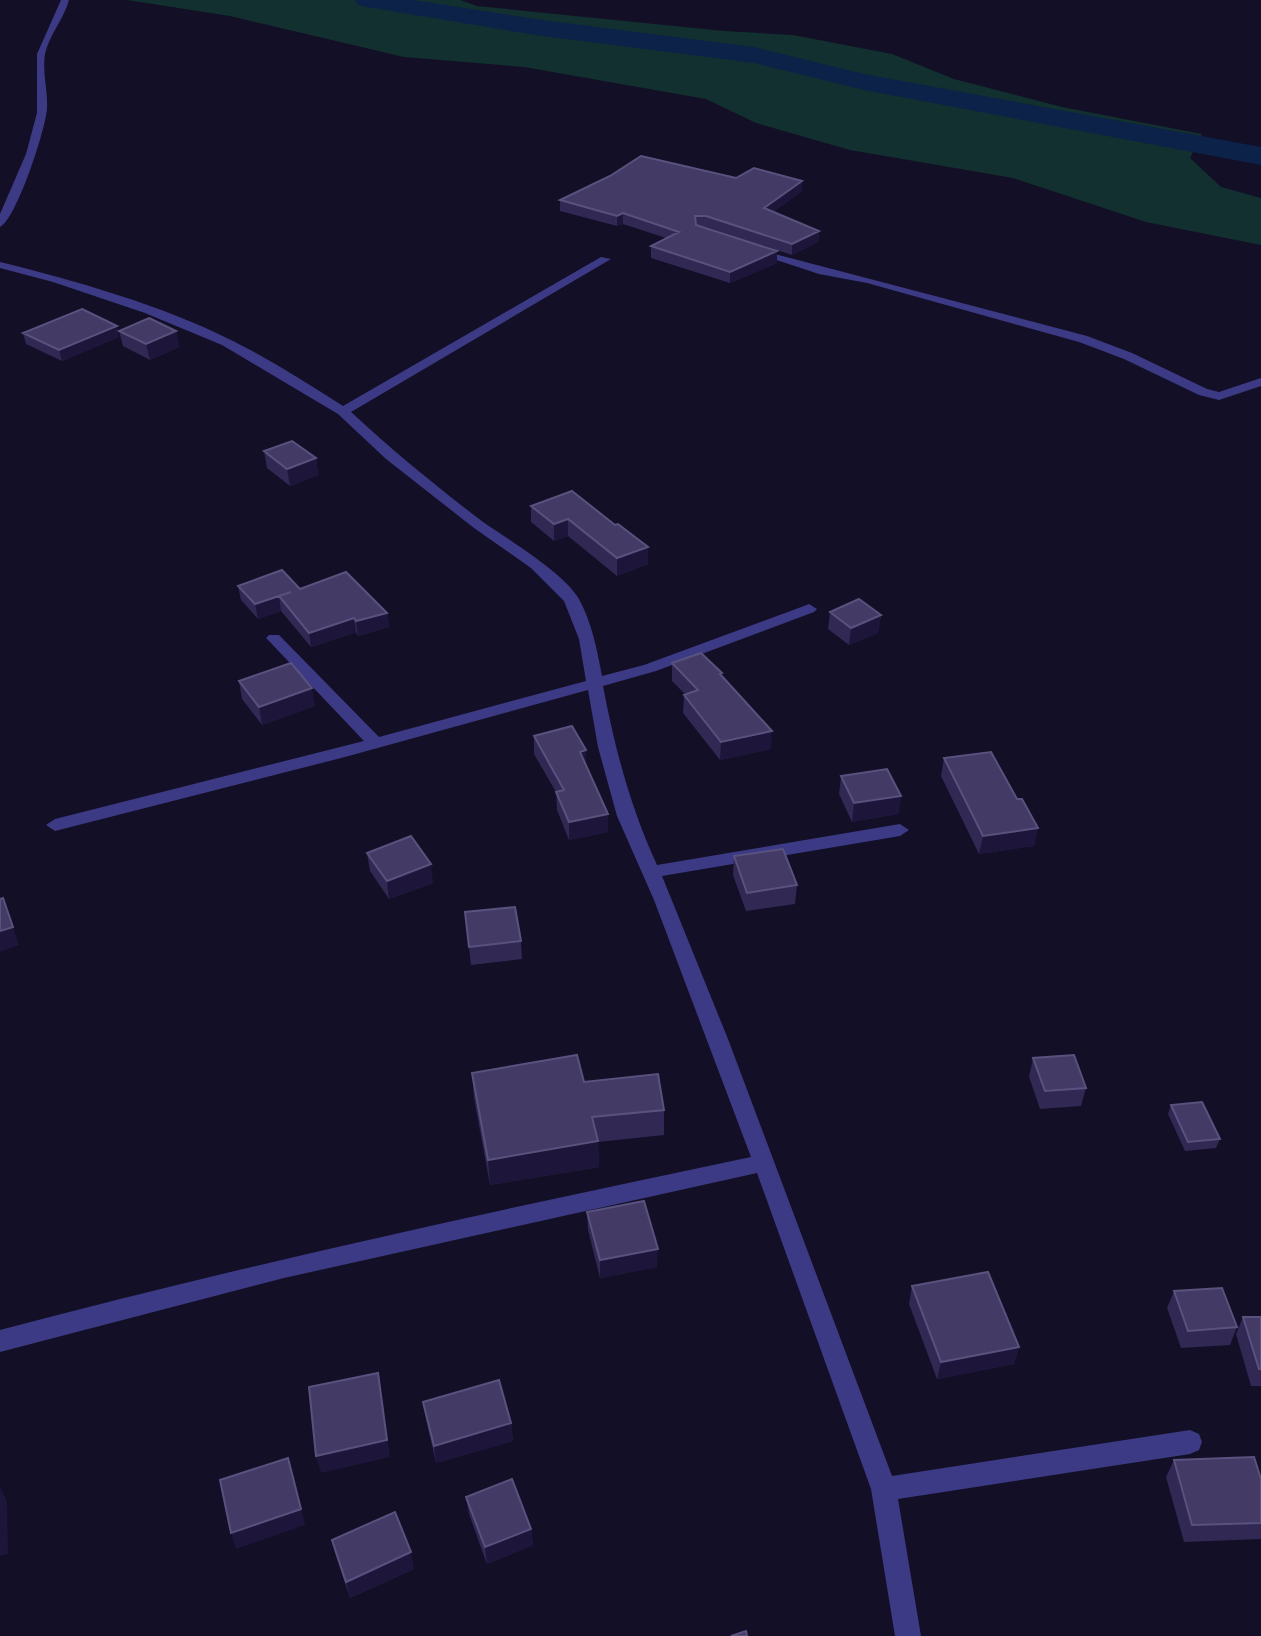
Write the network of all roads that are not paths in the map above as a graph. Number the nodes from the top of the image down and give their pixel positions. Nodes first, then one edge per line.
1 (65, 0) edge
2 (0, 224) edge
3 (739, 244) edge
4 (605, 259) dead end
5 (0, 265) edge
6 (1261, 382) edge
7 (343, 411) junction
8 (808, 609) dead end
9 (274, 638) dead end
10 (595, 683) junction
11 (374, 742) junction
12 (55, 825) dead end
13 (900, 830) dead end
14 (651, 872) junction
15 (763, 1163) junction
16 (0, 1341) edge
17 (1190, 1442) dead end
18 (884, 1489) junction
19 (908, 1636) edge

1 - 2 street
3 - 6 street
4 - 7 street
5 - 7 street
7 - 10 street
8 - 10 street
9 - 11 street
10 - 11 street
10 - 14 street
11 - 12 street
13 - 14 street
14 - 15 street
15 - 16 street
15 - 18 street
17 - 18 street
18 - 19 street

